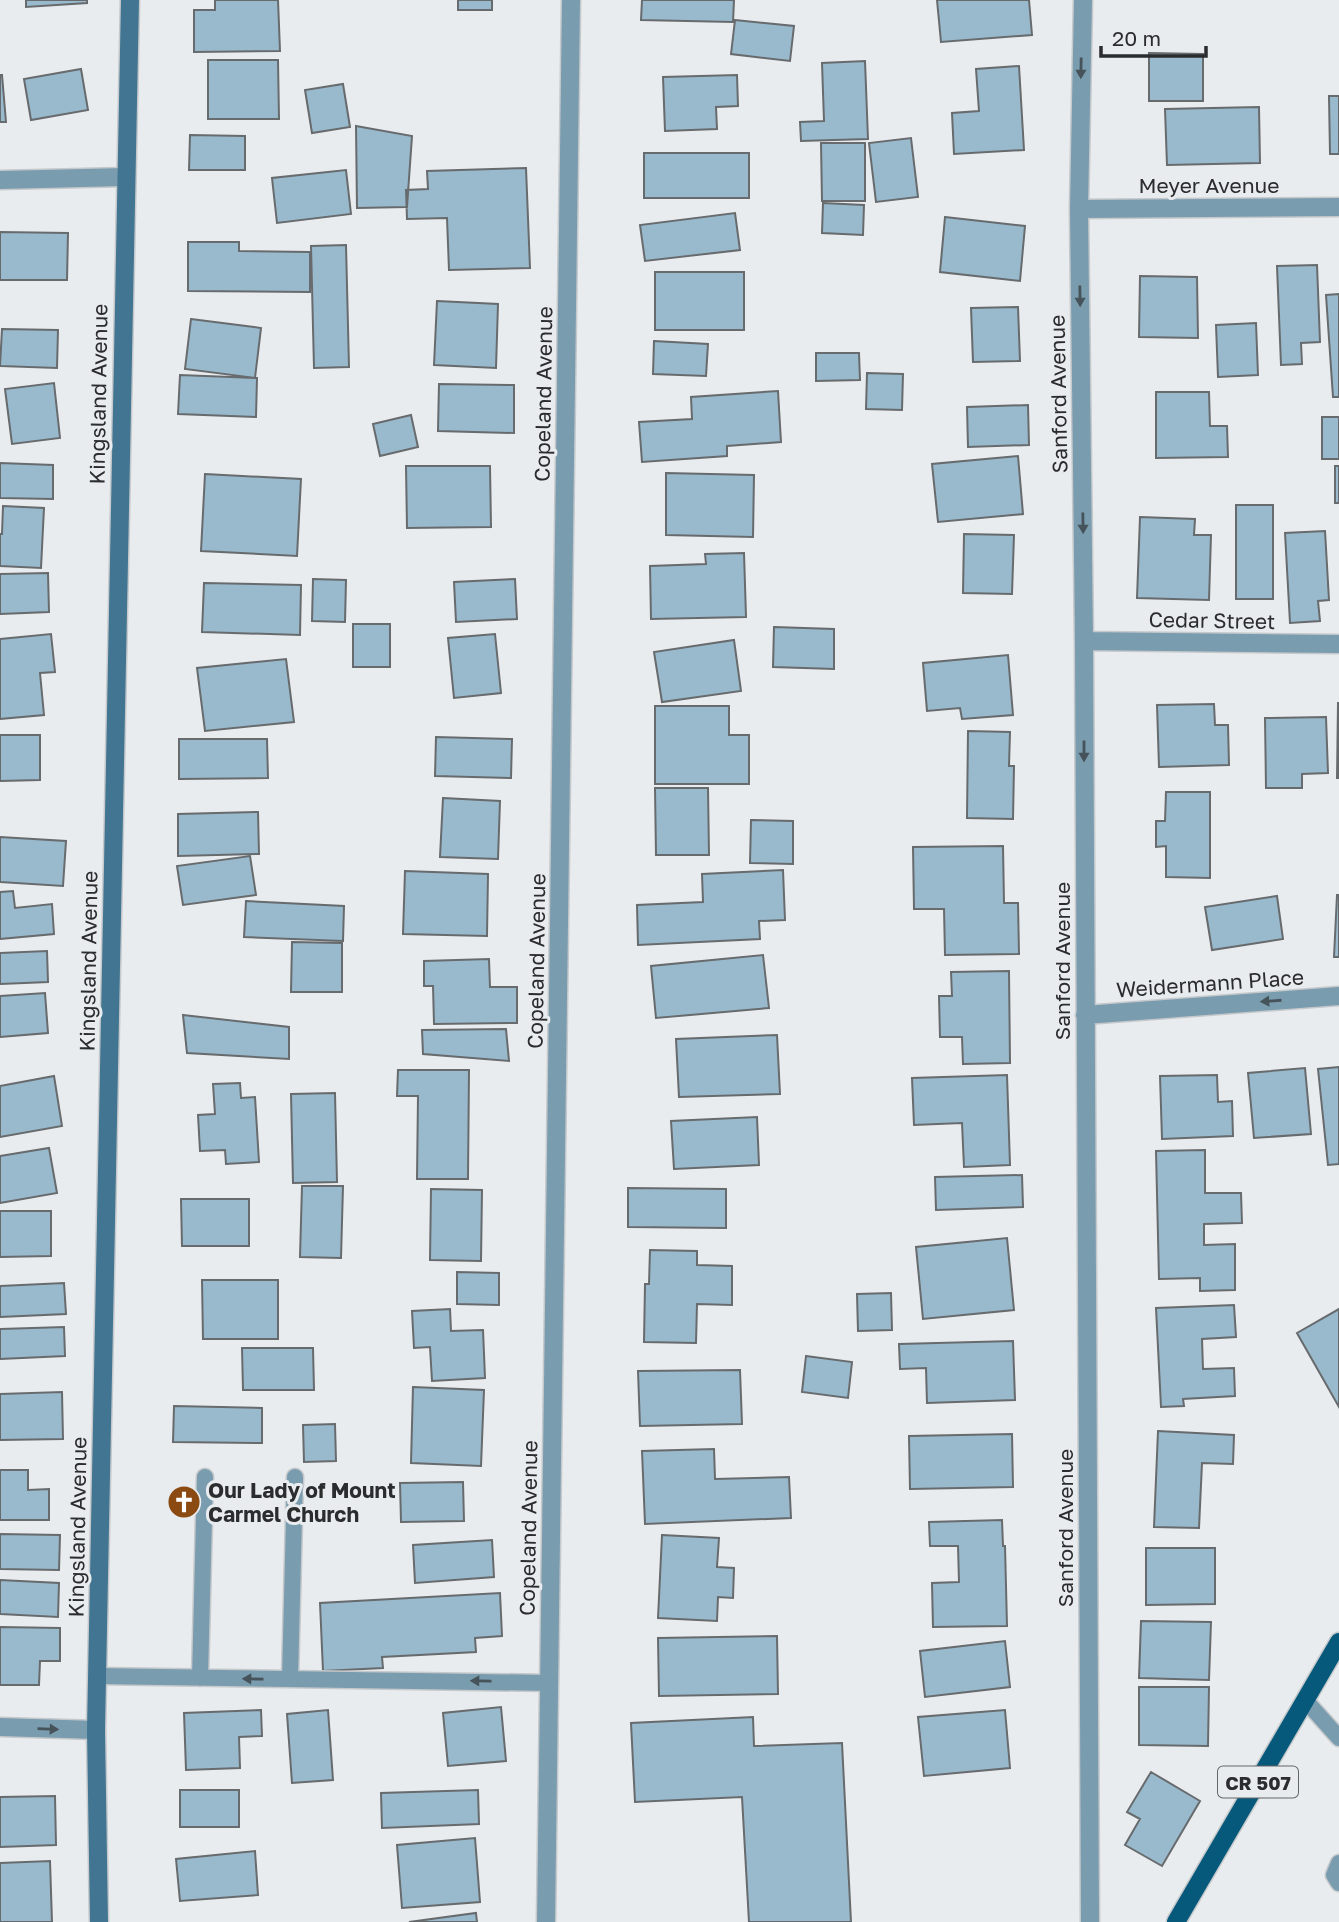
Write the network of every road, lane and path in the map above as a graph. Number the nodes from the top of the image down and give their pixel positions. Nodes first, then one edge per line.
1 (130, 0) edge
2 (570, 0) edge
3 (1083, 0) edge
4 (125, 177) junction
5 (0, 180) edge
6 (1339, 207) edge
7 (1079, 209) junction
8 (1084, 641) junction
9 (1339, 644) edge
10 (1339, 996) edge
11 (1085, 1015) junction
12 (205, 1477) dead end
13 (295, 1477) dead end
14 (1339, 1642) edge
15 (97, 1676) junction
16 (200, 1678) junction
17 (290, 1679) junction
18 (549, 1683) junction
19 (1305, 1700) junction
20 (0, 1727) edge
21 (96, 1730) junction
22 (1339, 1738) edge
23 (1339, 1863) edge
24 (1339, 1883) edge
25 (99, 1922) edge
26 (546, 1922) edge
27 (1090, 1922) edge
28 (1176, 1922) edge

1 - 4 main road, Kingsland Avenue
2 - 18 street, Copeland Avenue
3 -> 7 street, Sanford Avenue
4 - 5 street
4 - 15 main road, Kingsland Avenue
6 - 7 street, Meyer Avenue
7 -> 8 street, Sanford Avenue
8 - 9 street, Cedar Street
8 -> 11 street, Sanford Avenue
10 -> 11 street, Weidermann Place
11 - 27 street, Sanford Avenue
12 - 16 lane
13 - 17 lane
14 - 19 main road, CR 507
15 - 16 lane
15 - 21 main road, Kingsland Avenue
17 -> 16 lane
18 -> 17 lane
18 - 26 street, Copeland Avenue
19 - 22 lane
19 - 28 main road, CR 507
20 -> 21 street
21 - 25 main road, Kingsland Avenue
23 - 24 lane

